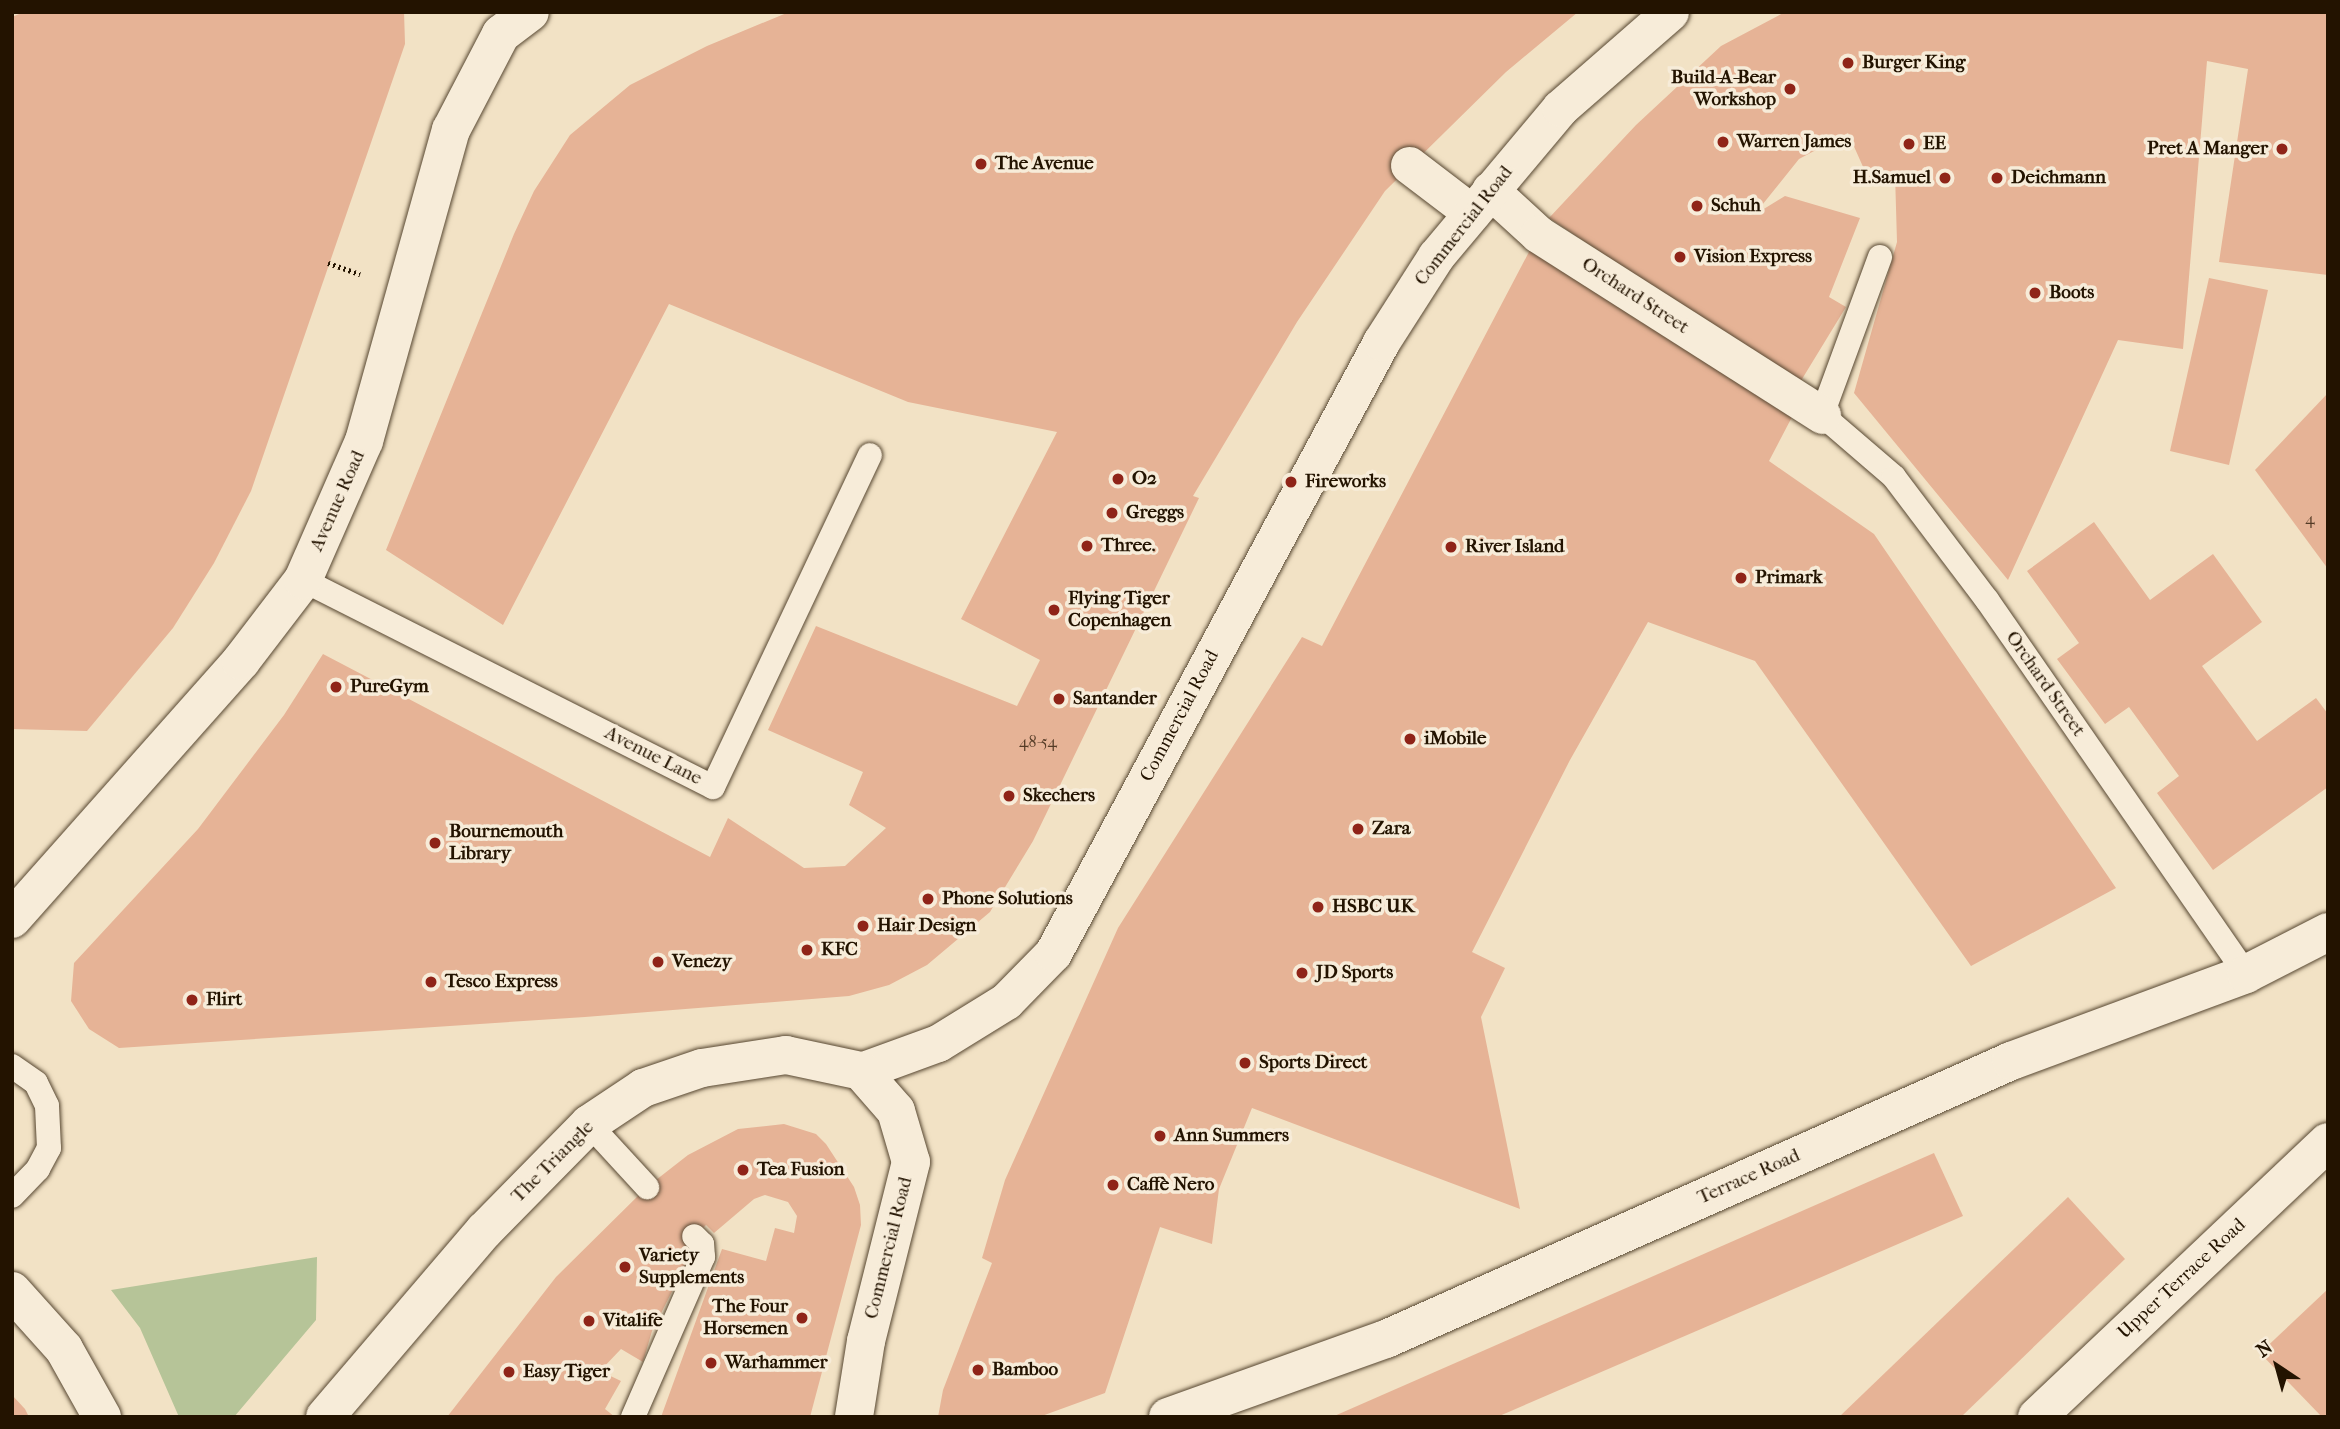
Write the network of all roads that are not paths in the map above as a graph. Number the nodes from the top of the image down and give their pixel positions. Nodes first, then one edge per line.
1 (530, 12) edge
2 (1670, 12) edge
3 (1409, 165) dead end
4 (1481, 201) junction
5 (1880, 257) dead end
6 (1822, 415) junction
7 (870, 455) dead end
8 (303, 580) junction
9 (12, 919) edge
10 (2328, 932) edge
11 (2246, 974) junction
12 (12, 1066) edge
13 (861, 1071) junction
14 (589, 1124) junction
15 (2328, 1142) edge
16 (648, 1186) dead end
17 (12, 1196) edge
18 (694, 1236) dead end
19 (12, 1291) edge
20 (102, 1417) edge
21 (325, 1417) edge
22 (632, 1417) edge
23 (854, 1417) edge
24 (1168, 1417) edge
25 (2037, 1417) edge

1 - 8 street, Avenue Road
2 - 4 street, Commercial Road
3 - 4 street, Orchard Street
4 - 6 street, Orchard Street
4 - 13 street, Commercial Road
5 - 6 lane
6 - 11 lane, Orchard Street
7 - 8 lane, Avenue Lane
8 - 9 street, Avenue Road
10 - 11 street, Terrace Road
11 - 24 street, Terrace Road
12 - 17 lane
13 - 14 street, The Triangle
13 - 23 street, Commercial Road
14 - 16 lane
14 - 21 street, The Triangle
15 - 25 street, Upper Terrace Road
18 - 22 lane
19 - 20 street

